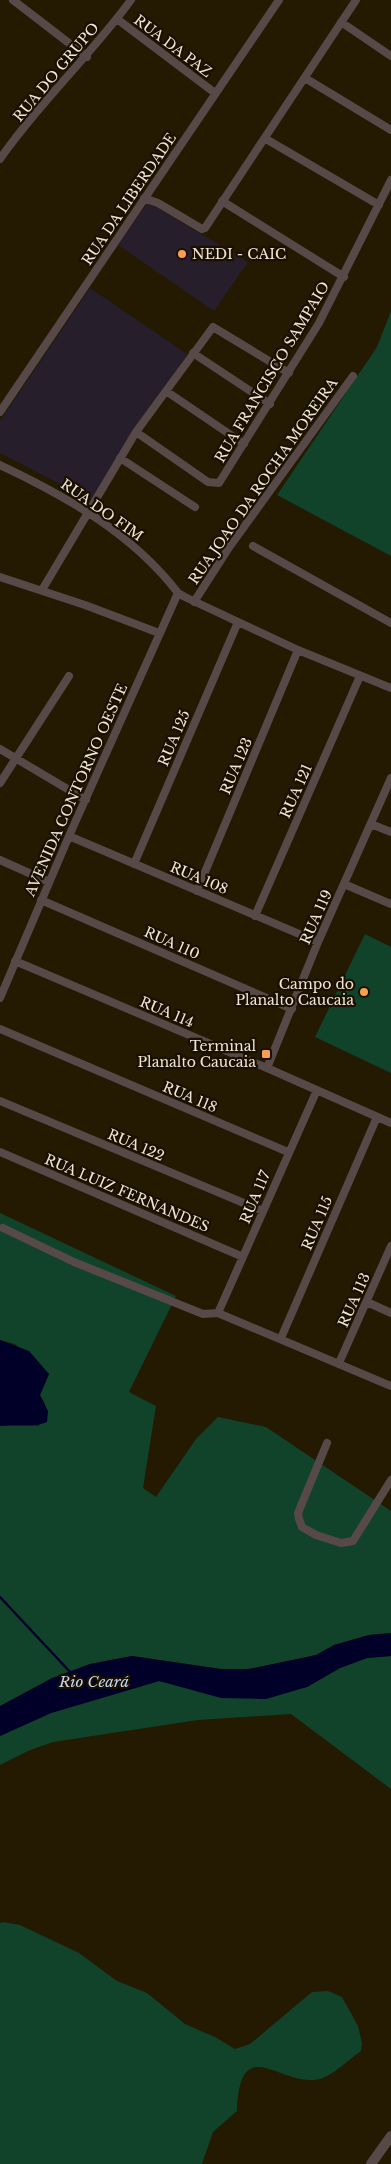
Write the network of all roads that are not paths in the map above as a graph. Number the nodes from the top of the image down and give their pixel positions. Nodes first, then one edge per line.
1 (13, 0) edge
2 (131, 0) edge
3 (279, 0) edge
4 (356, 0) edge
5 (117, 19) junction
6 (341, 22) junction
7 (87, 56) junction
8 (391, 56) edge
9 (305, 78) junction
10 (215, 93) junction
11 (391, 130) edge
12 (266, 139) junction
13 (0, 159) edge
14 (391, 180) edge
15 (144, 198) junction
16 (222, 201) junction
17 (379, 205) junction
18 (344, 277) junction
19 (193, 353) junction
20 (289, 373) junction
21 (353, 376) dead end
22 (166, 391) junction
23 (270, 404) junction
24 (0, 412) edge
25 (136, 432) junction
26 (244, 444) junction
27 (120, 458) junction
28 (0, 465) edge
29 (195, 507) dead end
30 (88, 513) junction
31 (253, 546) dead end
32 (0, 577) edge
33 (42, 590) junction
34 (178, 593) junction
35 (194, 602) junction
36 (238, 622) junction
37 (391, 623) edge
38 (159, 633) junction
39 (298, 650) junction
40 (69, 676) dead end
41 (360, 676) junction
42 (391, 688) edge
43 (0, 749) edge
44 (15, 758) junction
45 (391, 778) edge
46 (0, 783) edge
47 (86, 800) junction
48 (371, 824) junction
49 (391, 832) edge
50 (69, 836) junction
51 (0, 860) edge
52 (134, 864) junction
53 (49, 882) junction
54 (344, 884) junction
55 (197, 891) junction
56 (42, 900) junction
57 (391, 904) edge
58 (255, 916) junction
59 (318, 942) junction
60 (15, 961) junction
61 (0, 998) edge
62 (292, 1009) junction
63 (0, 1029) edge
64 (267, 1068) junction
65 (317, 1090) junction
66 (0, 1101) edge
67 (377, 1117) junction
68 (391, 1124) edge
69 (0, 1152) edge
70 (288, 1152) junction
71 (263, 1211) junction
72 (2, 1228) dead end
73 (391, 1246) edge
74 (243, 1257) junction
75 (367, 1302) junction
76 (218, 1313) junction
77 (391, 1313) edge
78 (281, 1338) junction
79 (339, 1363) junction
80 (391, 1386) edge
81 (327, 1443) dead end
82 (391, 1480) edge
83 (391, 2136) edge
84 (372, 2164) edge

1 - 7 street
2 - 5 street, RUA DO GRUPO
3 - 10 street, RUA DA LIBERDADE
4 - 6 street
5 - 7 street, RUA DO GRUPO
5 - 10 street, RUA DA PAZ
6 - 8 street
6 - 9 street
7 - 13 street, RUA DO GRUPO
9 - 11 street
9 - 12 street
10 - 15 street, RUA DA LIBERDADE
12 - 16 street
12 - 17 street
14 - 17 street, RUA FRANCISCO SAMPAIO
15 - 16 street
15 - 24 street, RUA DA LIBERDADE
16 - 18 street
17 - 18 street, RUA FRANCISCO SAMPAIO
18 - 20 street, RUA FRANCISCO SAMPAIO
19 - 20 street
19 - 22 street
19 - 23 street
20 - 23 street, RUA FRANCISCO SAMPAIO
21 - 35 street, RUA JOAO DA ROCHA MOREIRA
22 - 25 street
22 - 26 street
23 - 26 street, RUA FRANCISCO SAMPAIO
25 - 26 street, RUA FRANCISCO SAMPAIO
25 - 27 street
27 - 29 street
27 - 30 street
28 - 30 street, RUA DO FIM
30 - 33 street
30 - 34 street, RUA DO FIM
31 - 37 street
32 - 33 street
33 - 38 street
34 - 35 street, RUA DO FIM
34 - 38 street, AVENIDA CONTORNO OESTE
35 - 36 street, RUA DO FIM
36 - 39 street, RUA DO FIM
36 - 52 street, RUA 125
38 - 47 street, AVENIDA CONTORNO OESTE
39 - 41 street, RUA DO FIM
39 - 55 street, RUA 123
40 - 44 street
41 - 42 street, RUA DO FIM
41 - 58 street, RUA 121
43 - 44 street
44 - 46 street
44 - 47 street
45 - 48 street, RUA 119
47 - 50 street, AVENIDA CONTORNO OESTE
48 - 49 street
48 - 54 street, RUA 119
50 - 52 street, RUA 108
50 - 53 street, AVENIDA CONTORNO OESTE
51 - 53 street
52 - 55 street, RUA 108
53 - 56 street, AVENIDA CONTORNO OESTE
54 - 57 street
54 - 59 street, RUA 119
55 - 58 street, RUA 108
56 - 60 street, AVENIDA CONTORNO OESTE
56 - 62 street, RUA 110
58 - 59 street, RUA 108
59 - 62 street, RUA 119
60 - 61 street, AVENIDA CONTORNO OESTE
60 - 64 street, RUA 114
62 - 64 street, RUA 119
63 - 70 street, RUA 118
64 - 65 street, RUA 114
65 - 67 street, RUA 114
65 - 70 street, RUA 117
66 - 71 street, RUA 122
67 - 68 street, RUA 114
67 - 78 street, RUA 115
69 - 74 street, RUA LUIZ FERNANDES
70 - 71 street, RUA 117
71 - 74 street, RUA 117
72 - 76 street
73 - 75 street, RUA 113
74 - 76 street, RUA 117
75 - 77 street
75 - 79 street, RUA 113
76 - 78 street
78 - 79 street
79 - 80 street
81 - 82 street
83 - 84 street

